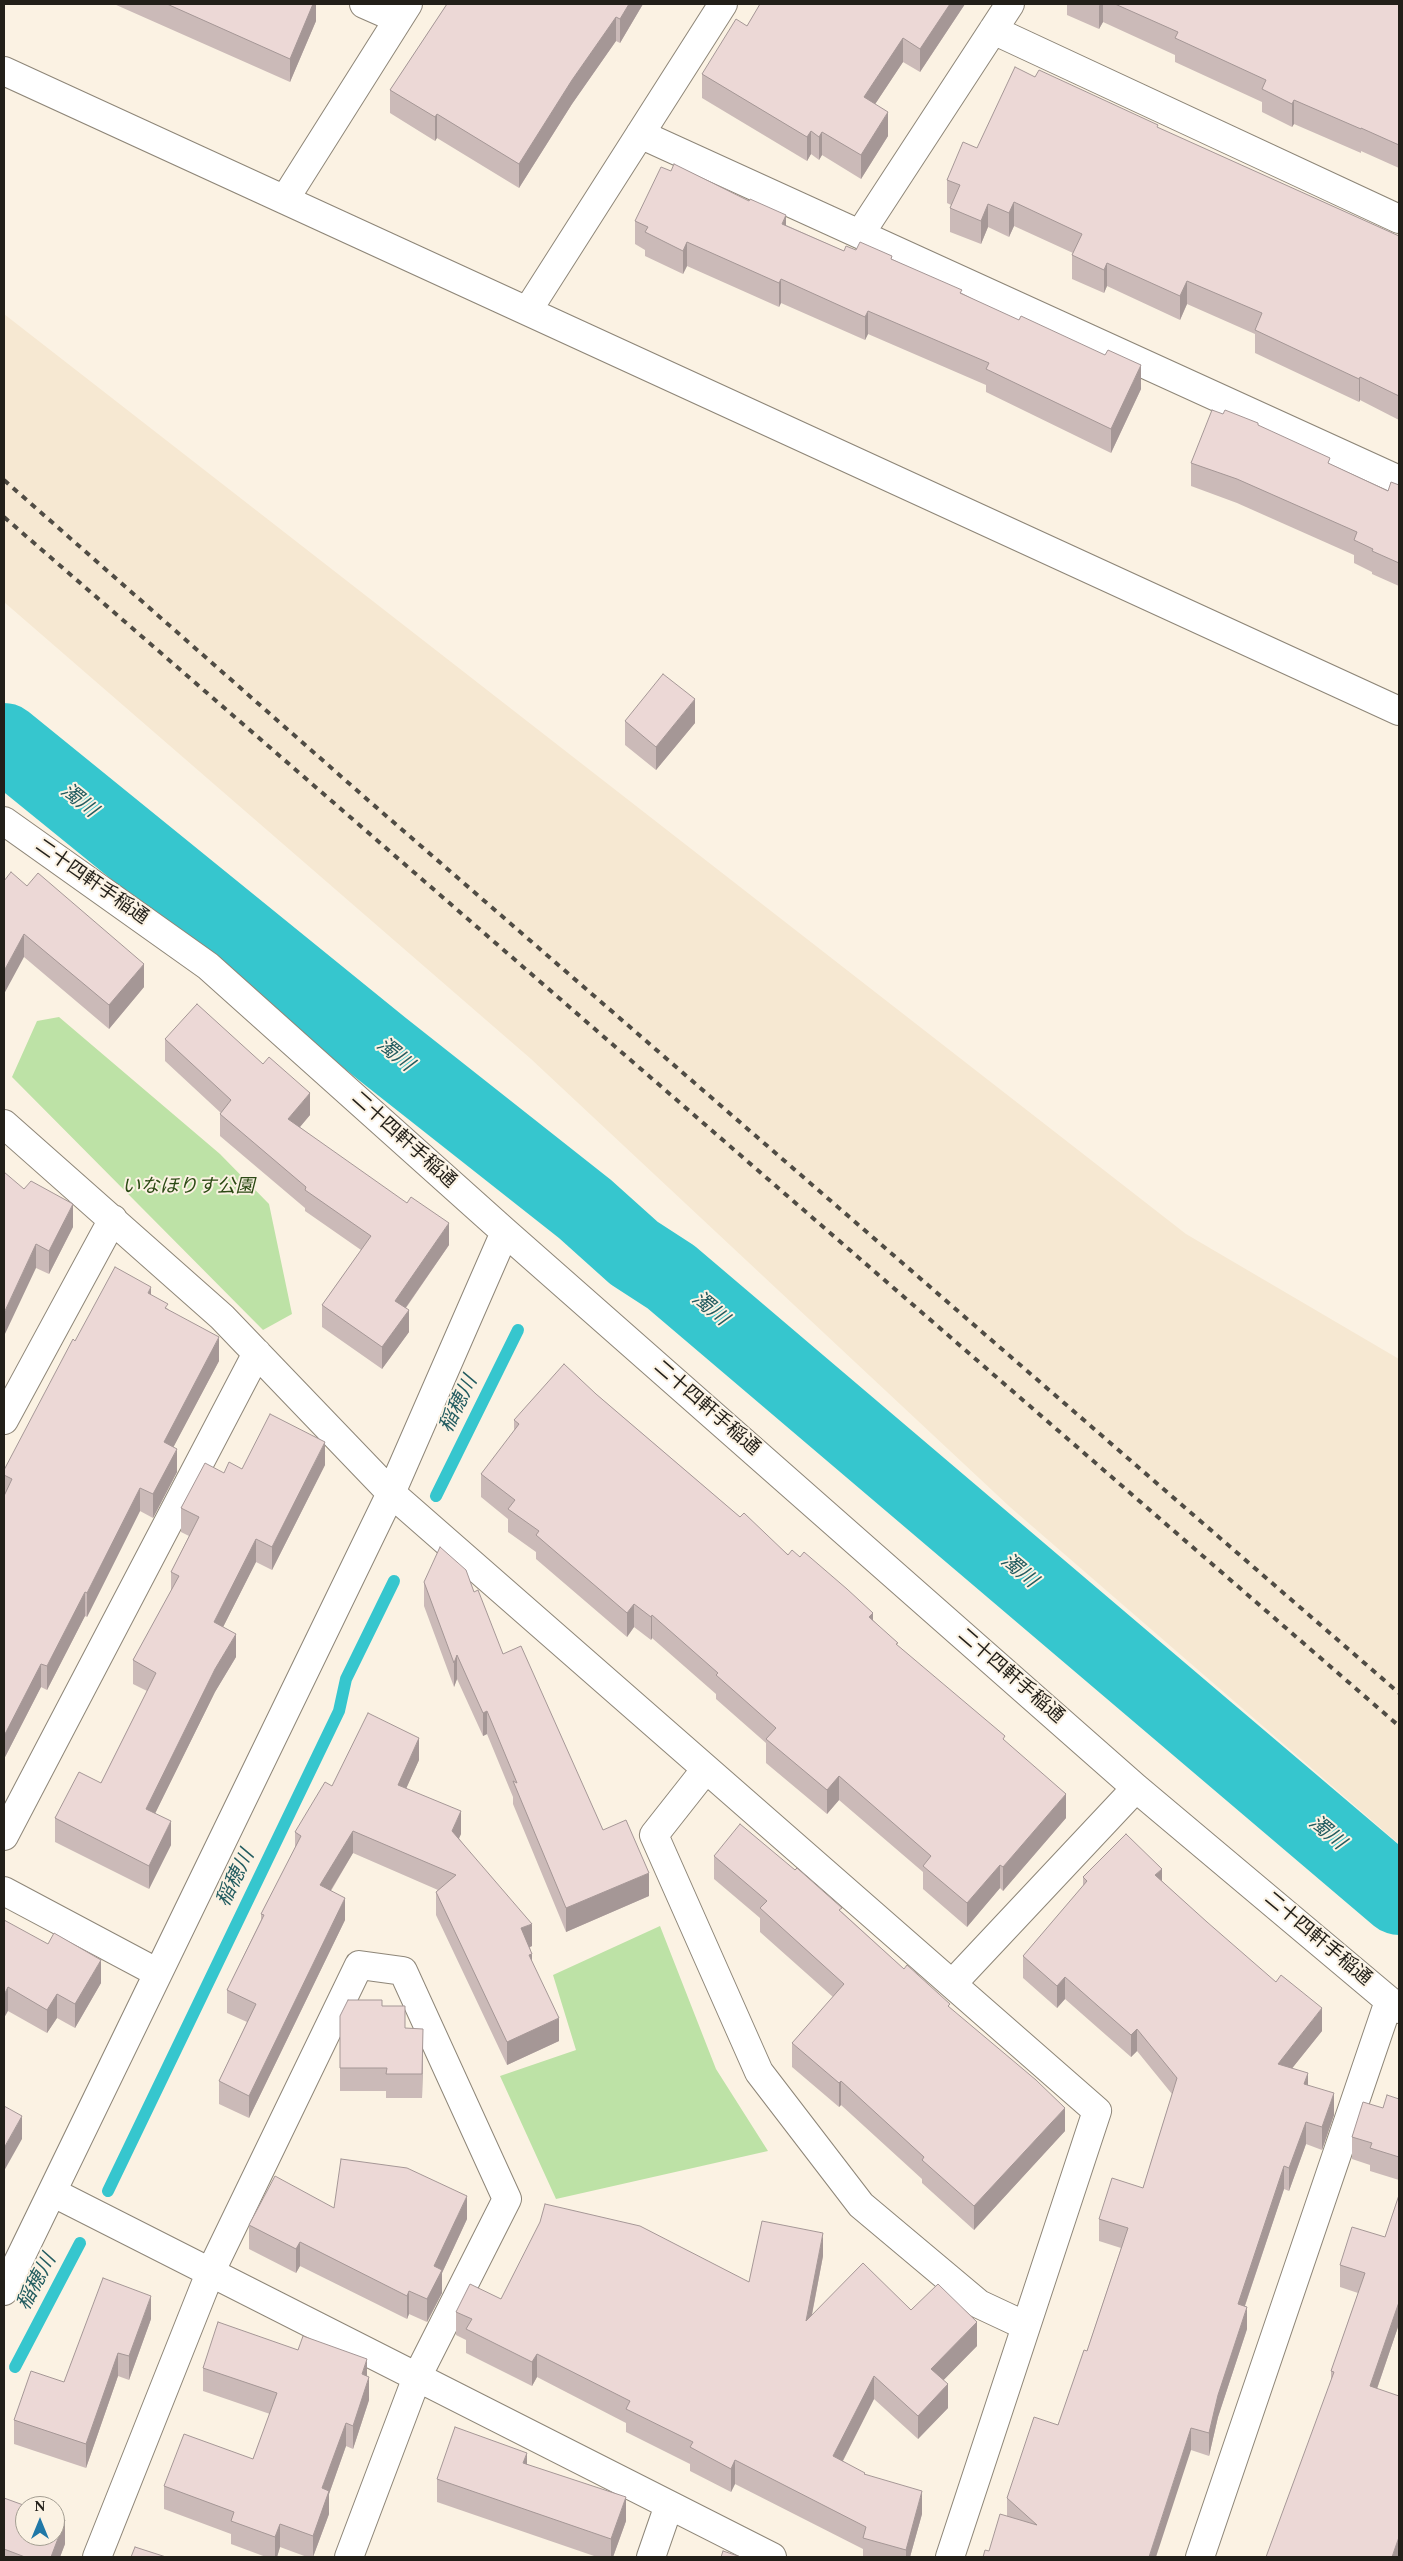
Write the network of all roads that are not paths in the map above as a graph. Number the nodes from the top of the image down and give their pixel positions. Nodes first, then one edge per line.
1 (364, 4) edge
2 (723, 4) edge
3 (1010, 4) edge
4 (403, 12) edge
5 (993, 30) junction
6 (4, 71) edge
7 (640, 134) junction
8 (285, 200) junction
9 (1399, 220) edge
10 (860, 234) junction
11 (528, 310) junction
12 (1399, 480) edge
13 (1399, 711) edge
14 (4, 821) edge
15 (4, 1124) edge
16 (113, 1219) junction
17 (505, 1232) junction
18 (256, 1353) junction
19 (4, 1420) edge
20 (390, 1493) junction
21 (706, 1769) junction
22 (1136, 1788) junction
23 (4, 1836) edge
24 (4, 1891) edge
25 (158, 1973) junction
26 (952, 1984) junction
27 (1394, 2005) edge
28 (52, 2192) junction
29 (210, 2273) junction
30 (4, 2291) edge
31 (1026, 2326) junction
32 (417, 2377) junction
33 (668, 2505) junction
34 (97, 2557) edge
35 (349, 2557) edge
36 (651, 2557) edge
37 (772, 2557) edge
38 (950, 2557) edge
39 (1200, 2557) edge

1 - 4 street
2 - 7 street
3 - 5 street
4 - 8 street
5 - 9 street
5 - 10 street
6 - 8 street
7 - 10 street
7 - 11 street
8 - 11 street
10 - 12 street
11 - 13 street
14 - 17 street, 二十四軒手稲通
15 - 16 street
16 - 18 street
16 - 19 street
17 - 20 street
17 - 22 street, 二十四軒手稲通
18 - 20 street
18 - 23 street
20 - 21 street
20 - 25 street
21 - 26 street
21 - 31 street
22 - 26 street
22 - 27 street, 二十四軒手稲通
24 - 25 street
25 - 28 street
26 - 31 street
27 - 39 street
28 - 29 street
28 - 30 street
29 - 32 street
29 - 32 street
29 - 34 street
31 - 38 street
32 - 33 street
32 - 35 street
33 - 36 street
33 - 37 street

